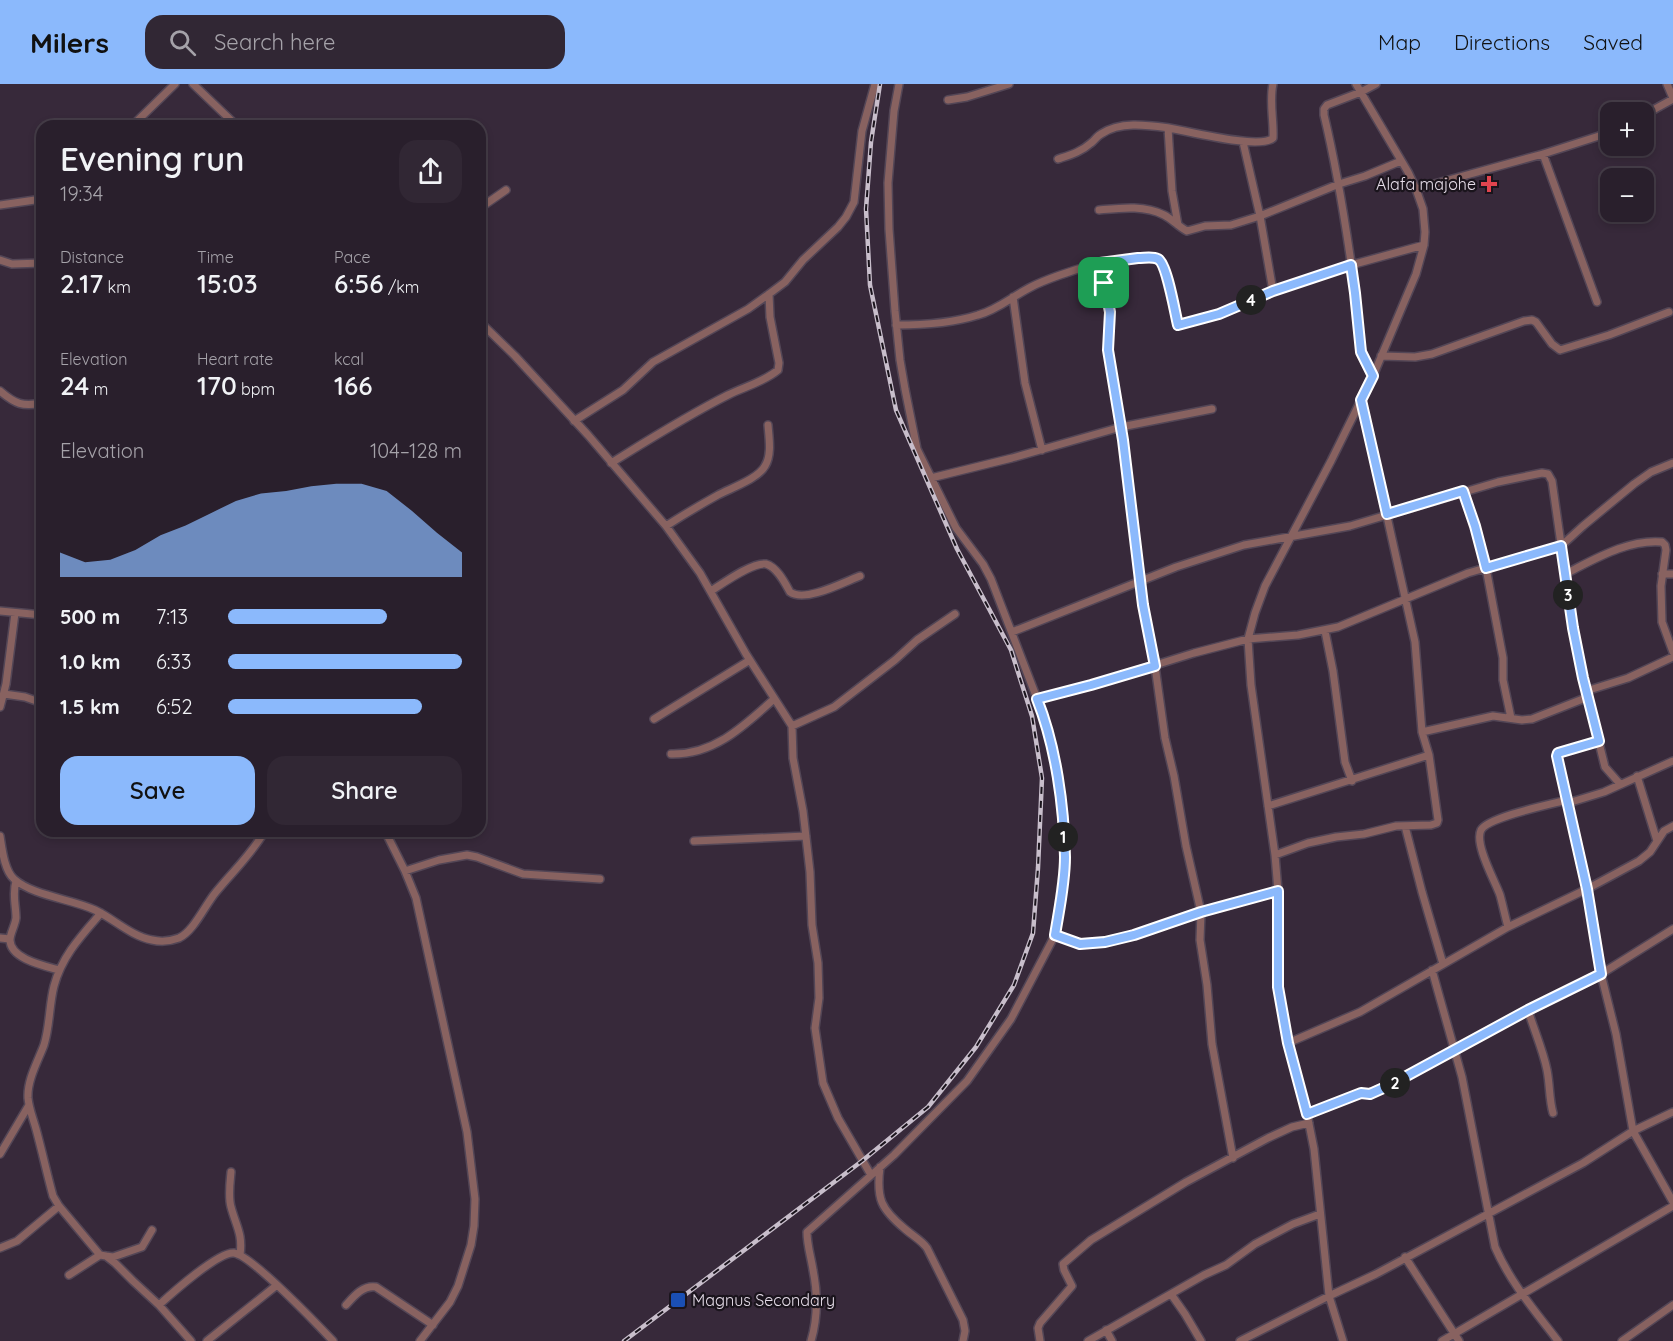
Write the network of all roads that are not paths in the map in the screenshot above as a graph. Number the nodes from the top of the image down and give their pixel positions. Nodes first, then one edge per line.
1 (175, 84) edge
2 (192, 84) edge
3 (875, 84) edge
4 (899, 84) edge
5 (1009, 84) edge
6 (1273, 84) edge
7 (1356, 84) edge
8 (1376, 84) edge
9 (1667, 84) edge
10 (1361, 92) junction
11 (1673, 99) edge
12 (948, 100) dead end
13 (1654, 109) edge
14 (138, 120) edge
15 (231, 120) edge
16 (1168, 128) junction
17 (1600, 136) edge
18 (1243, 142) junction
19 (1544, 154) junction
20 (1058, 159) dead end
21 (1401, 161) junction
22 (1339, 184) junction
23 (1416, 189) junction
24 (506, 190) dead end
25 (36, 200) edge
26 (486, 204) edge
27 (0, 205) edge
28 (1099, 210) dead end
29 (1260, 216) junction
30 (1178, 225) junction
31 (1424, 245) junction
32 (0, 260) edge
33 (36, 263) edge
34 (1100, 263) junction
35 (1351, 265) junction
36 (1273, 291) junction
37 (769, 294) junction
38 (1013, 297) junction
39 (1597, 302) dead end
40 (1669, 312) dead end
41 (896, 325) junction
42 (486, 328) edge
43 (1382, 356) junction
44 (1373, 376) junction
45 (0, 391) edge
46 (1361, 400) junction
47 (36, 404) edge
48 (1212, 409) dead end
49 (574, 421) junction
50 (768, 425) dead end
51 (1121, 427) junction
52 (1042, 450) junction
53 (611, 463) junction
54 (1673, 463) edge
55 (931, 478) junction
56 (1463, 491) junction
57 (1387, 514) junction
58 (666, 526) junction
59 (1291, 537) junction
60 (1561, 546) junction
61 (1486, 568) junction
62 (1565, 574) junction
63 (1662, 574) junction
64 (1673, 574) edge
65 (860, 576) dead end
66 (1140, 581) junction
67 (711, 591) junction
68 (1405, 598) junction
69 (0, 611) edge
70 (15, 613) junction
71 (955, 614) dead end
72 (36, 615) edge
73 (1325, 631) junction
74 (1012, 632) junction
75 (1248, 639) junction
76 (1673, 652) edge
77 (1673, 657) edge
78 (750, 660) junction
79 (1155, 666) junction
80 (4, 694) junction
81 (1587, 694) junction
82 (774, 699) junction
83 (1037, 699) junction
84 (36, 701) edge
85 (0, 707) edge
86 (1511, 718) junction
87 (654, 719) dead end
88 (792, 726) junction
89 (1422, 732) junction
90 (1599, 741) junction
91 (671, 754) dead end
92 (1429, 755) junction
93 (1673, 761) edge
94 (1637, 776) junction
95 (1352, 781) junction
96 (1620, 784) junction
97 (1568, 802) junction
98 (1268, 806) junction
99 (1405, 826) junction
100 (1673, 826) edge
101 (0, 836) edge
102 (806, 836) junction
103 (261, 837) edge
104 (389, 837) edge
105 (694, 841) dead end
106 (1657, 841) junction
107 (1275, 855) junction
108 (405, 871) junction
109 (600, 879) dead end
110 (16, 881) junction
111 (1587, 889) junction
112 (1278, 891) junction
113 (1201, 912) junction
114 (101, 913) junction
115 (1508, 927) junction
116 (1673, 929) edge
117 (1055, 935) junction
118 (0, 938) edge
119 (9, 939) junction
120 (1443, 964) junction
121 (59, 970) junction
122 (1432, 970) junction
123 (1601, 974) junction
124 (1528, 1010) junction
125 (1288, 1043) junction
126 (1455, 1050) junction
127 (29, 1105) junction
128 (1673, 1112) edge
129 (1553, 1113) dead end
130 (1307, 1114) junction
131 (1309, 1123) junction
132 (1633, 1131) junction
133 (0, 1154) edge
134 (1233, 1158) junction
135 (880, 1167) junction
136 (231, 1172) dead end
137 (871, 1175) junction
138 (1673, 1204) edge
139 (60, 1206) junction
140 (1320, 1214) junction
141 (1488, 1214) junction
142 (152, 1230) dead end
143 (0, 1248) edge
144 (240, 1255) junction
145 (103, 1256) junction
146 (1405, 1257) junction
147 (69, 1275) dead end
148 (277, 1285) junction
149 (1171, 1294) junction
150 (1521, 1294) junction
151 (1329, 1296) junction
152 (159, 1305) junction
153 (346, 1305) dead end
154 (1673, 1305) edge
155 (433, 1325) junction
156 (1106, 1330) junction
157 (1454, 1334) junction
158 (191, 1341) edge
159 (207, 1341) edge
160 (333, 1341) edge
161 (420, 1341) edge
162 (811, 1341) edge
163 (963, 1341) edge
164 (1040, 1341) edge
165 (1088, 1341) edge
166 (1112, 1341) edge
167 (1201, 1341) edge
168 (1240, 1341) edge
169 (1344, 1341) edge
170 (1442, 1341) edge
171 (1459, 1341) edge
172 (1558, 1341) edge
173 (1622, 1341) edge

1 - 14 street
2 - 15 street
3 - 37 street
4 - 41 street
5 - 12 street
6 - 18 street
7 - 10 street
8 - 10 street
9 - 11 street
10 - 21 street
10 - 22 street
11 - 13 street
16 - 18 street
16 - 20 street
16 - 30 street
17 - 19 street
18 - 29 street
19 - 23 street
19 - 39 street
21 - 22 street
21 - 23 street
22 - 29 street
22 - 35 street
23 - 31 street
24 - 26 street
25 - 27 street
28 - 30 street
29 - 30 street
29 - 36 street
31 - 35 street
31 - 43 street
32 - 33 street
34 - 36 street
34 - 38 street
34 - 51 street
35 - 36 street
35 - 44 street
37 - 49 street
37 - 53 street
38 - 41 street
38 - 52 street
40 - 43 street
41 - 55 street
42 - 49 street
43 - 44 street
44 - 46 street
45 - 47 street
46 - 57 street
46 - 59 street
48 - 51 street
49 - 53 street
50 - 58 street
51 - 52 street
51 - 66 street
52 - 55 street
53 - 58 street
54 - 60 street
55 - 74 street
56 - 57 street
56 - 60 street
56 - 61 street
57 - 59 street
57 - 68 street
58 - 67 street
59 - 66 street
59 - 75 street
60 - 61 street
60 - 62 street
61 - 68 street
61 - 86 street
62 - 63 street
62 - 81 street
63 - 64 street
63 - 76 street
65 - 67 street
66 - 74 street
66 - 79 street
67 - 78 street
68 - 73 street
68 - 89 street
69 - 70 street
70 - 72 street
70 - 80 street
71 - 88 street
73 - 75 street
73 - 95 street
74 - 83 street
75 - 79 street
75 - 98 street
77 - 81 street
78 - 82 street
78 - 87 street
79 - 83 street
79 - 113 street
80 - 84 street
80 - 85 street
81 - 86 street
81 - 90 street
82 - 88 street
82 - 91 street
83 - 117 street
86 - 89 street
88 - 102 street
89 - 92 street
90 - 96 street
90 - 97 street
92 - 95 street
92 - 99 street
93 - 94 street
94 - 96 street
94 - 106 street
95 - 98 street
96 - 97 street
97 - 111 street
97 - 115 street
98 - 107 street
99 - 107 street
99 - 120 street
100 - 106 street
101 - 110 street
102 - 105 street
102 - 137 street
103 - 114 street
104 - 108 street
106 - 111 street
107 - 112 street
108 - 109 street
108 - 155 street
110 - 114 street
110 - 119 street
111 - 115 street
111 - 123 street
112 - 113 street
112 - 125 street
113 - 117 street
113 - 134 street
114 - 121 street
115 - 120 street
116 - 123 street
117 - 135 street
118 - 119 street
119 - 121 street
120 - 122 street
121 - 127 street
122 - 125 street
122 - 126 street
123 - 124 street
123 - 132 street
124 - 126 street
124 - 129 street
125 - 130 street
126 - 130 street
126 - 141 street
127 - 133 street
127 - 139 street
128 - 132 street
130 - 131 street
131 - 134 street
131 - 140 street
132 - 138 street
132 - 141 street
134 - 164 street
135 - 137 street
135 - 163 street
136 - 144 street
137 - 162 street
138 - 150 street
139 - 143 street
139 - 145 street
140 - 149 street
140 - 151 street
141 - 146 street
141 - 150 street
142 - 145 street
144 - 148 street
144 - 152 street
145 - 147 street
145 - 152 street
146 - 151 street
146 - 157 street
148 - 159 street
148 - 160 street
149 - 156 street
149 - 167 street
150 - 157 street
150 - 172 street
151 - 168 street
151 - 169 street
152 - 158 street
153 - 155 street
154 - 173 street
155 - 161 street
156 - 165 street
156 - 166 street
157 - 170 street
157 - 171 street

